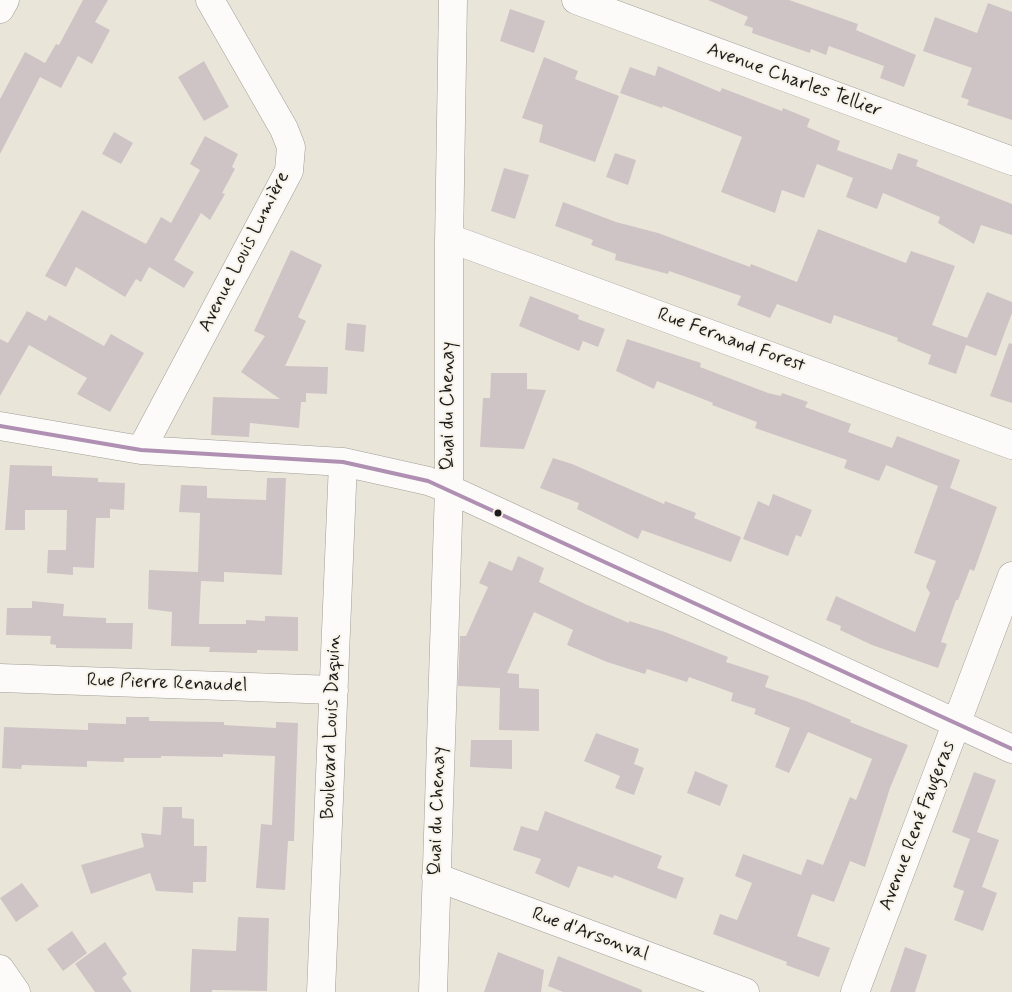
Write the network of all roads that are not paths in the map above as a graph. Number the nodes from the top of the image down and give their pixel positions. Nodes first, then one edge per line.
1 (5, 0) edge
2 (210, 0) edge
3 (453, 0) edge
4 (576, 0) edge
5 (0, 9) edge
6 (1012, 161) edge
7 (449, 238) junction
8 (0, 426) edge
9 (1012, 445) edge
10 (141, 450) junction
11 (343, 462) junction
12 (449, 489) junction
13 (1012, 576) edge
14 (0, 678) edge
15 (334, 690) junction
16 (957, 724) junction
17 (1012, 749) edge
18 (436, 877) junction
19 (0, 970) edge
20 (16, 992) edge
21 (321, 992) edge
22 (433, 992) edge
23 (745, 992) edge
24 (856, 992) edge

1 - 5 street
2 - 10 street, Avenue Louis Lumière
3 - 7 street, Quai du Chenay
4 - 6 street, Avenue Charles Tellier
7 - 9 street, Rue Fernand Forest
7 - 12 street, Quai du Chenay
8 - 10 street
10 - 11 street
11 - 12 street
11 - 15 street, Boulevard Louis Daquin
12 - 16 street
12 - 18 street, Quai du Chenay
13 - 16 street, Avenue René Faugeras
14 - 15 street, Rue Pierre Renaudel
15 - 21 street, Boulevard Louis Daquin
16 - 17 street
16 - 24 street, Avenue René Faugeras
18 - 22 street, Quai du Chenay
18 - 23 street, Rue d'Arsonval
19 - 20 street

